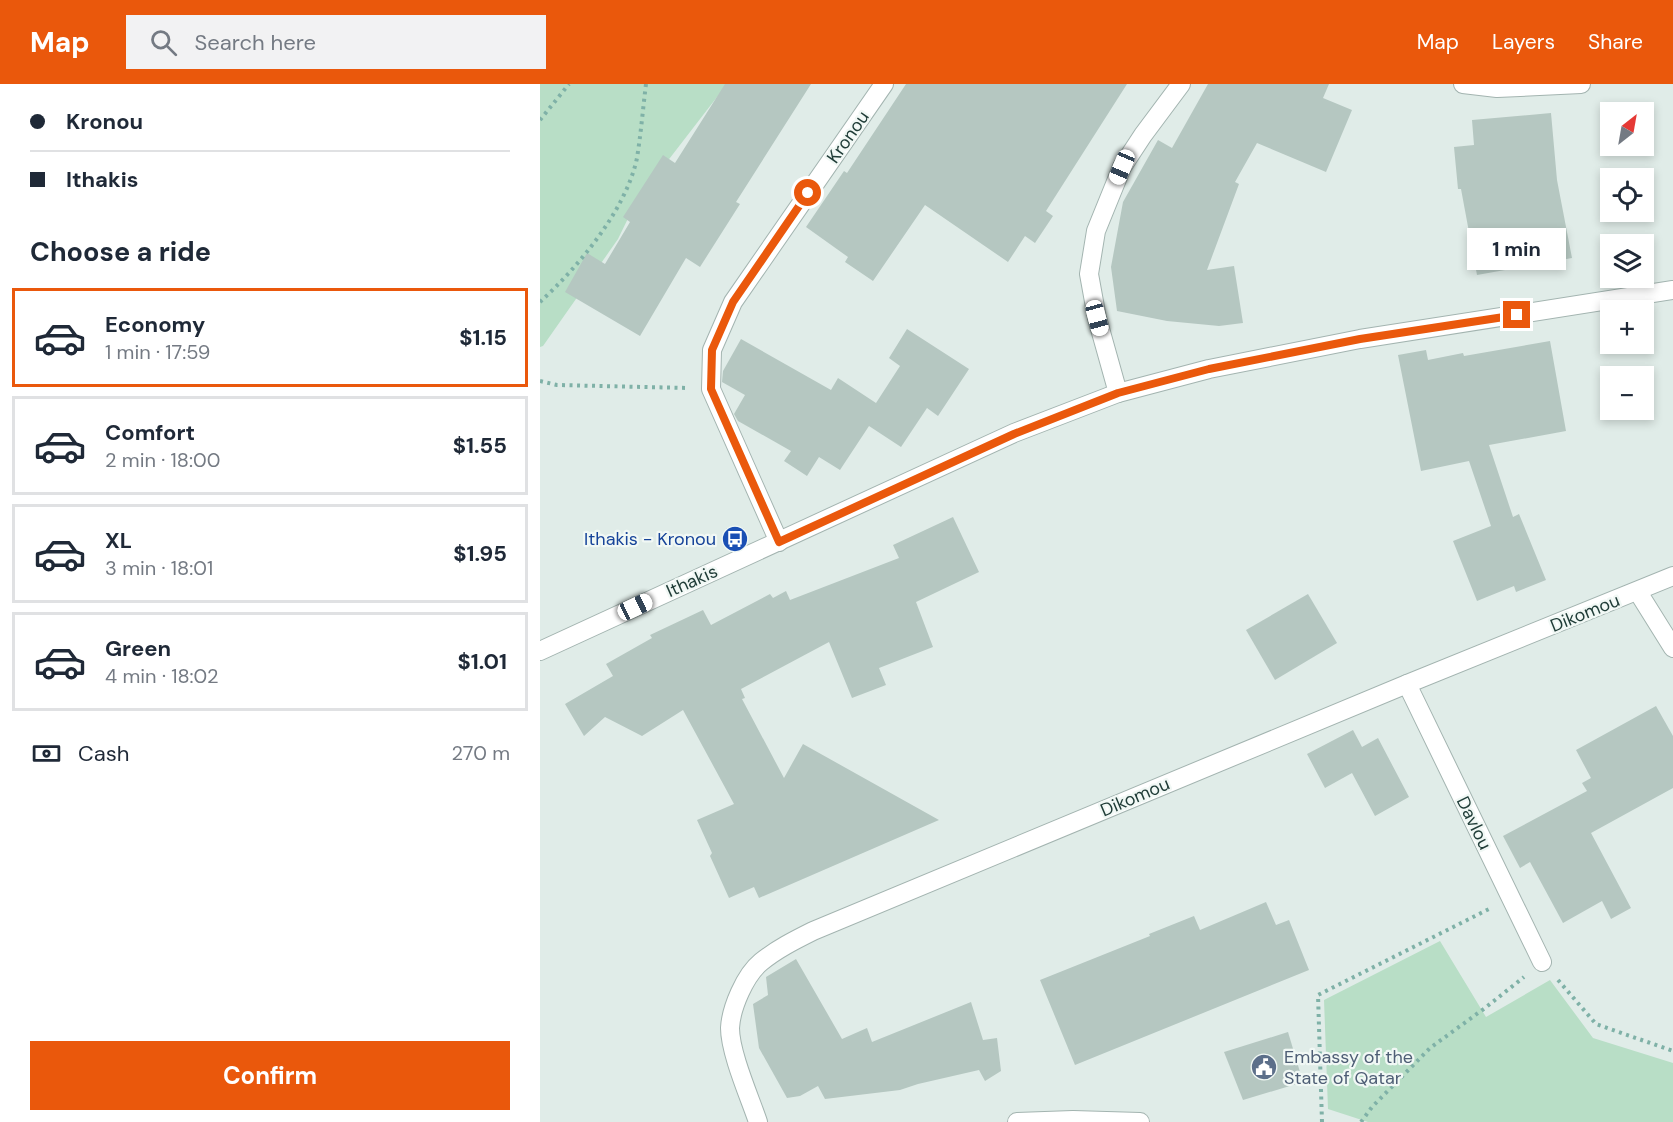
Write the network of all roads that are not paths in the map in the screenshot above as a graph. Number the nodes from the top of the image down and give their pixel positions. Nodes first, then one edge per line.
1 (884, 84) edge
2 (1180, 84) edge
3 (1463, 84) edge
4 (1581, 84) edge
5 (1673, 290) edge
6 (1118, 393) junction
7 (779, 542) junction
8 (1673, 576) edge
9 (1638, 592) junction
10 (1673, 648) edge
11 (540, 651) edge
12 (1407, 684) junction
13 (1542, 962) road end
14 (758, 1122) edge
15 (1017, 1122) edge
16 (1140, 1122) edge

1 - 7 street, Kronou
2 - 6 street
3 - 4 street
5 - 6 street, Ithakis
6 - 7 street, Ithakis
7 - 11 street, Ithakis
8 - 9 street, Dikomou
9 - 10 street
9 - 12 street, Dikomou
12 - 13 street, Davlou
12 - 14 street, Dikomou
15 - 16 street

